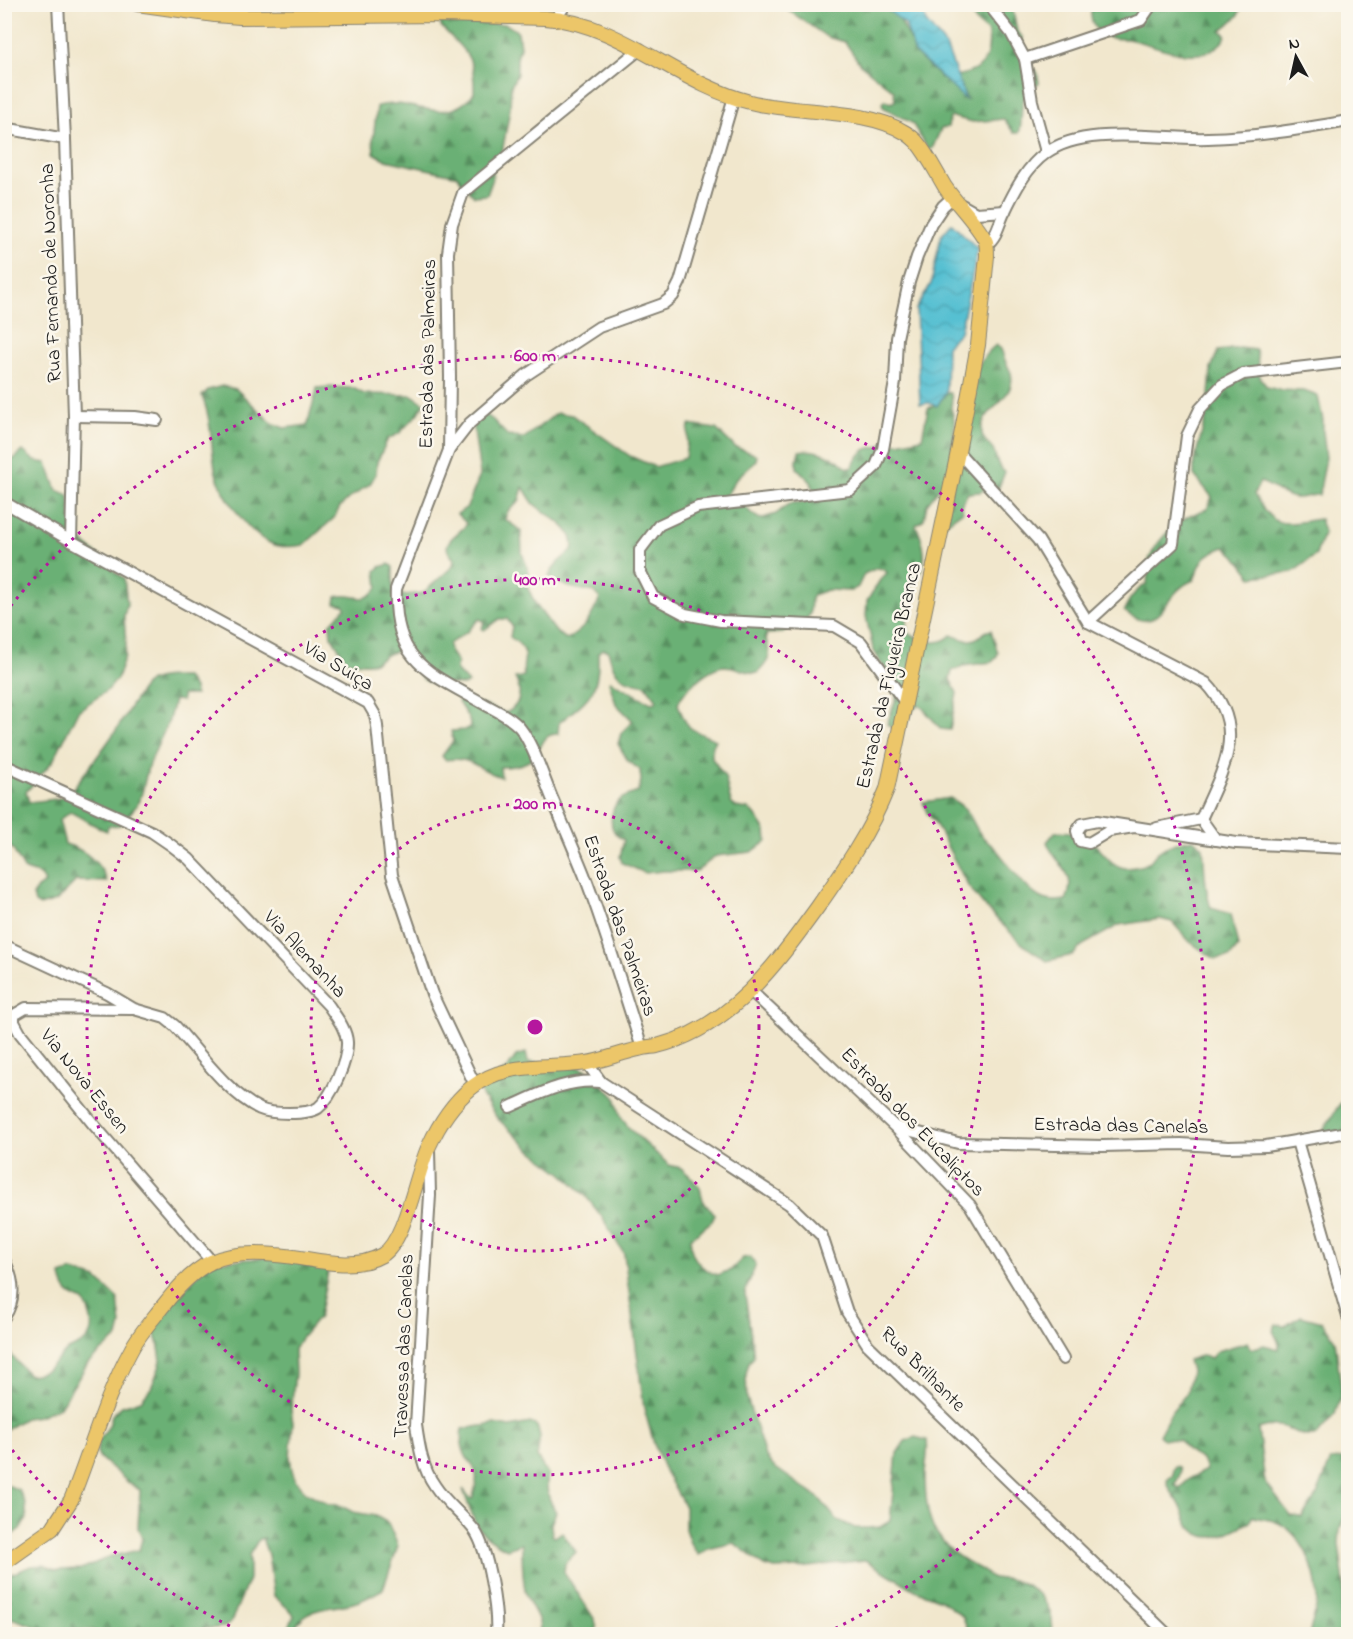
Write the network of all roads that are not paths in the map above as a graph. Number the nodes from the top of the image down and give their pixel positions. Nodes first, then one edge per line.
1 (58, 4) edge
2 (137, 4) edge
3 (567, 4) edge
4 (988, 4) edge
5 (1152, 4) edge
6 (368, 11) edge
7 (556, 18) junction
8 (640, 49) junction
9 (1025, 59) junction
10 (734, 97) junction
11 (1348, 121) edge
12 (4, 128) edge
13 (66, 139) junction
14 (1046, 152) junction
15 (954, 199) junction
16 (1005, 211) junction
17 (987, 244) junction
18 (1348, 362) edge
19 (74, 416) junction
20 (157, 420) dead end
21 (448, 450) junction
22 (958, 452) junction
23 (4, 502) edge
24 (71, 541) junction
25 (1088, 622) junction
26 (905, 702) junction
27 (4, 765) edge
28 (1201, 819) junction
29 (1134, 827) dead end
30 (1149, 830) junction
31 (1216, 840) junction
32 (1348, 848) edge
33 (4, 945) edge
34 (751, 991) junction
35 (134, 1009) junction
36 (642, 1048) junction
37 (587, 1063) junction
38 (601, 1082) junction
39 (475, 1085) junction
40 (510, 1107) dead end
41 (895, 1126) junction
42 (1348, 1132) edge
43 (1297, 1141) junction
44 (429, 1145) junction
45 (4, 1260) edge
46 (212, 1262) junction
47 (4, 1317) edge
48 (1348, 1317) edge
49 (1063, 1359) dead end
50 (4, 1563) edge
51 (496, 1635) edge
52 (1167, 1635) edge

1 - 13 street, Rua Fernando de Noronha
2 - 6 main road
3 - 7 street
4 - 9 street
5 - 9 street
6 - 7 main road
7 - 8 main road
8 - 10 main road
8 - 21 street, Estrada das Palmeiras
9 - 14 street
10 - 15 main road
10 - 21 street
11 - 14 street, Estrada da Figueira Branca
12 - 13 street
13 - 19 street, Rua Fernando de Noronha
14 - 16 street, Estrada da Figueira Branca
15 - 16 street
15 - 17 main road
15 - 26 street
16 - 17 street, Estrada da Figueira Branca
17 - 22 main road, Estrada da Figueira Branca
18 - 25 street
19 - 20 street
19 - 24 street, Rua Fernando de Noronha
21 - 36 street, Estrada das Palmeiras
22 - 25 street
22 - 26 main road, Estrada da Figueira Branca
23 - 24 street, Via Suiça
24 - 39 street, Via Suiça
25 - 28 street
26 - 34 main road, Estrada da Figueira Branca
27 - 35 street, Via Alemanha
28 - 30 street
28 - 31 street
29 - 30 street
30 - 31 street
31 - 32 street
33 - 35 street, Via Alemanha
34 - 36 main road, Estrada da Figueira Branca
34 - 41 street, Estrada dos Eucaliptos
35 - 46 street, Via Nova Essen
36 - 37 main road, Estrada da Figueira Branca
37 - 38 street, Rua Brilhante
37 - 39 main road, Estrada da Figueira Branca
38 - 40 street
38 - 52 street, Rua Brilhante
39 - 44 main road, Estrada da Figueira Branca
41 - 43 street, Estrada das Canelas
41 - 49 street, Estrada dos Eucaliptos
42 - 43 street, Estrada das Canelas
43 - 48 street
44 - 46 main road, Estrada da Figueira Branca
44 - 51 street, Travessa das Canelas
45 - 47 street
46 - 50 main road, Estrada da Figueira Branca

